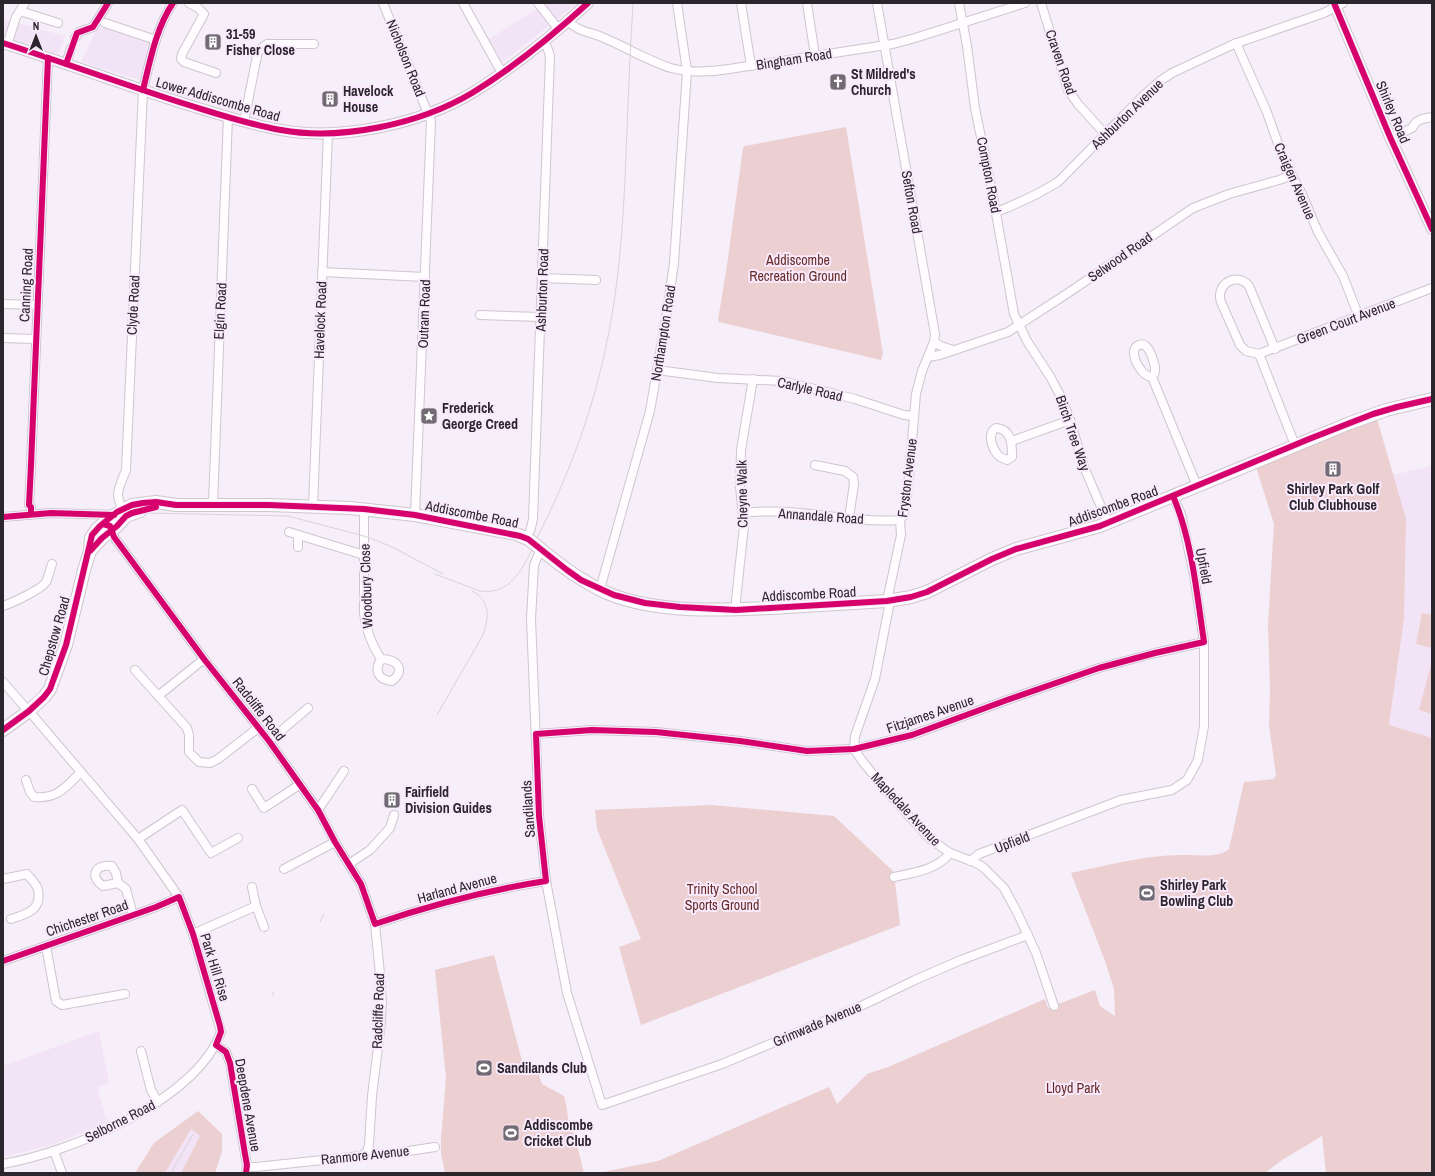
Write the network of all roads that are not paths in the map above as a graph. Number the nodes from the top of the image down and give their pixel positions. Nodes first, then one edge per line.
1 (25, 3) edge
2 (108, 3) edge
3 (173, 3) edge
4 (189, 3) edge
5 (383, 3) edge
6 (463, 3) edge
7 (538, 3) edge
8 (588, 3) edge
9 (677, 3) edge
10 (741, 3) edge
11 (807, 3) edge
12 (877, 3) edge
13 (959, 3) edge
14 (1025, 3) edge
15 (1041, 3) edge
16 (1337, 4) edge
17 (20, 11) junction
18 (568, 21) junction
19 (58, 23) dead end
20 (105, 23) dead end
21 (963, 23) junction
22 (559, 30) junction
23 (75, 38) dead end
24 (156, 40) junction
25 (543, 42) junction
26 (1236, 43) junction
27 (5, 44) edge
28 (314, 44) dead end
29 (885, 46) junction
30 (72, 48) dead end
31 (815, 56) junction
32 (48, 58) junction
33 (66, 64) junction
34 (751, 66) junction
35 (687, 71) junction
36 (216, 73) dead end
37 (502, 73) junction
38 (143, 90) junction
39 (429, 114) junction
40 (228, 118) junction
41 (1432, 118) edge
42 (244, 121) junction
43 (328, 133) junction
44 (1105, 134) junction
45 (1391, 138) junction
46 (1292, 175) junction
47 (996, 212) junction
48 (1431, 224) edge
49 (322, 272) junction
50 (425, 277) junction
51 (542, 278) junction
52 (596, 280) dead end
53 (1432, 288) edge
54 (3, 304) edge
55 (37, 305) junction
56 (480, 315) dead end
57 (541, 317) junction
58 (1359, 317) junction
59 (1019, 326) junction
60 (3, 338) edge
61 (35, 339) junction
62 (934, 342) junction
63 (1274, 349) junction
64 (953, 350) junction
65 (1259, 354) junction
66 (928, 357) junction
67 (657, 370) junction
68 (1152, 378) dead end
69 (754, 380) junction
70 (1432, 399) edge
71 (914, 416) junction
72 (1070, 420) junction
73 (1012, 441) dead end
74 (1295, 445) junction
75 (815, 464) dead end
76 (1197, 486) junction
77 (1173, 496) junction
78 (213, 504) junction
79 (313, 506) junction
80 (364, 509) junction
81 (121, 513) junction
82 (743, 513) junction
83 (31, 514) junction
84 (415, 515) junction
85 (3, 517) edge
86 (849, 518) junction
87 (900, 520) junction
88 (1108, 523) junction
89 (107, 527) junction
90 (289, 532) dead end
91 (298, 535) junction
92 (533, 543) junction
93 (298, 547) dead end
94 (364, 555) junction
95 (52, 564) dead end
96 (600, 589) junction
97 (888, 601) junction
98 (3, 606) edge
99 (736, 610) junction
100 (1204, 642) junction
101 (204, 659) junction
102 (381, 659) dead end
103 (135, 670) dead end
104 (3, 682) edge
105 (158, 696) junction
106 (308, 708) dead end
107 (26, 709) junction
108 (3, 723) edge
109 (258, 728) junction
110 (3, 730) edge
111 (536, 734) junction
112 (268, 740) junction
113 (854, 749) junction
114 (344, 771) dead end
115 (80, 773) junction
116 (26, 780) dead end
117 (299, 785) junction
118 (252, 789) dead end
119 (318, 810) junction
120 (394, 815) dead end
121 (238, 838) dead end
122 (138, 839) junction
123 (335, 842) junction
124 (950, 854) junction
125 (970, 861) junction
126 (349, 864) junction
127 (284, 869) dead end
128 (894, 878) dead end
129 (3, 879) edge
130 (546, 881) junction
131 (118, 883) dead end
132 (252, 887) dead end
133 (179, 897) junction
134 (256, 906) junction
135 (133, 915) junction
136 (11, 919) dead end
137 (375, 924) junction
138 (264, 927) dead end
139 (193, 934) junction
140 (1028, 934) junction
141 (46, 946) junction
142 (3, 961) edge
143 (125, 994) dead end
144 (1054, 1006) dead end
145 (216, 1045) junction
146 (141, 1051) dead end
147 (158, 1102) junction
148 (602, 1105) joint
149 (435, 1147) dead end
150 (54, 1151) junction
151 (367, 1152) junction
152 (3, 1164) edge
153 (247, 1169) edge
154 (62, 1173) edge

1 - 17 street
2 - 23 street
3 - 24 street, Clyde Road
4 - 36 street
5 - 39 street, Nicholson Road
6 - 37 street
7 - 22 street
8 - 18 main road, Lower Addiscombe Road
9 - 35 street, Northampton Road
10 - 34 street
11 - 31 street
12 - 29 street, Sefton Road
13 - 21 street, Compton Road
14 - 21 street, Bingham Road
15 - 44 street, Craven Road
16 - 26 street, Ashburton Avenue
16 - 45 main road, Shirley Road
17 - 19 street
17 - 27 street
18 - 22 main road, Lower Addiscombe Road
18 - 35 street, Bingham Road
20 - 24 street
21 - 29 street, Bingham Road
21 - 47 street, Compton Road
22 - 25 main road, Lower Addiscombe Road
24 - 38 street, Clyde Road
25 - 37 main road, Lower Addiscombe Road
25 - 51 street, Ashburton Road
26 - 44 street, Ashburton Avenue
26 - 46 street, Craigen Avenue
27 - 32 main road, Lower Addiscombe Road
28 - 42 street
29 - 31 street, Bingham Road
29 - 62 street, Sefton Road
30 - 33 street
31 - 34 street, Bingham Road
32 - 33 main road, Lower Addiscombe Road
32 - 55 street, Canning Road
33 - 38 main road, Lower Addiscombe Road
34 - 35 street, Bingham Road
35 - 67 street, Northampton Road
37 - 39 main road, Lower Addiscombe Road
38 - 40 main road, Lower Addiscombe Road
38 - 81 street, Clyde Road
39 - 43 main road, Lower Addiscombe Road
39 - 50 street, Outram Road
40 - 42 main road, Lower Addiscombe Road
40 - 78 street, Elgin Road
41 - 45 street
42 - 43 main road, Lower Addiscombe Road
43 - 49 street, Havelock Road
44 - 47 street, Ashburton Avenue
45 - 48 main road, Shirley Road
46 - 58 street, Craigen Avenue
46 - 59 street, Selwood Road
47 - 59 street, Compton Road
49 - 50 street
49 - 79 street, Havelock Road
50 - 84 street, Outram Road
51 - 52 street
51 - 57 street, Ashburton Road
53 - 58 street, Green Court Avenue
54 - 55 street
55 - 61 street, Canning Road
56 - 57 street
57 - 92 street, Ashburton Road
58 - 63 street, Green Court Avenue
59 - 64 street, Selwood Road
59 - 72 street, Birch Tree Way
60 - 61 street
61 - 83 street, Canning Road
62 - 64 street
62 - 66 street, Sefton Road
63 - 65 street, Green Court Avenue
63 - 65 street
64 - 66 street, Selwood Road
65 - 74 street
66 - 71 street, Fryston Avenue
67 - 69 street, Carlyle Road
67 - 96 street, Northampton Road
68 - 76 street
69 - 71 street, Carlyle Road
69 - 82 street, Cheyne Walk
70 - 74 highway, Addiscombe Road
71 - 87 street, Fryston Avenue
72 - 73 street
72 - 88 street, Birch Tree Way
74 - 76 highway, Addiscombe Road
75 - 86 street
76 - 77 highway, Addiscombe Road
77 - 88 highway, Addiscombe Road
77 - 100 street, Upfield
78 - 79 highway, Addiscombe Road
78 - 81 highway, Addiscombe Road
79 - 80 highway, Addiscombe Road
80 - 84 highway, Addiscombe Road
80 - 94 street, Woodbury Close
81 - 83 street, Addiscombe Road
81 - 89 highway, Addiscombe Road
82 - 86 street, Annandale Road
82 - 99 street, Cheyne Walk
83 - 85 street, Addiscombe Road
84 - 92 highway, Addiscombe Road
86 - 87 street, Annandale Road
87 - 97 street, Fryston Avenue
88 - 97 highway, Addiscombe Road
89 - 101 street, Radcliffe Road
89 - 107 highway, Chepstow Road
90 - 91 street
91 - 93 street
91 - 94 street
92 - 96 highway, Addiscombe Road
92 - 111 street, Sandilands
94 - 102 street, Woodbury Close
95 - 98 street
96 - 99 highway, Addiscombe Road
97 - 99 highway, Addiscombe Road
97 - 113 street
100 - 113 street, Fitzjames Avenue
100 - 125 street, Upfield
101 - 105 street
101 - 109 street, Radcliffe Road
103 - 105 street
104 - 107 street, Park Hill Rise
105 - 109 street
106 - 112 street
107 - 108 highway, Chepstow Road
107 - 110 highway, Chepstow Road
107 - 115 street, Park Hill Rise
109 - 112 street, Radcliffe Road
111 - 113 street, Fitzjames Avenue
111 - 130 street, Sandilands
112 - 117 street, Radcliffe Road
113 - 124 street, Mapledale Avenue
114 - 119 street
115 - 116 street
115 - 122 street, Park Hill Rise
117 - 118 street
117 - 119 street, Radcliffe Road
119 - 123 street, Radcliffe Road
120 - 126 street
121 - 122 street
122 - 133 street, Park Hill Rise
123 - 126 street, Radcliffe Road
123 - 127 street
124 - 125 street, Mapledale Avenue
124 - 128 street
125 - 140 street, Mapledale Avenue
126 - 137 street, Radcliffe Road
129 - 136 street
130 - 137 street, Harland Avenue
130 - 148 street, Sandilands
131 - 135 street
132 - 134 street
133 - 135 street, Chichester Road
133 - 139 street, Park Hill Rise
134 - 138 street
134 - 139 street
135 - 141 street, Chichester Road
137 - 151 street, Radcliffe Road
139 - 145 street, Park Hill Rise
140 - 144 street, Mapledale Avenue
140 - 148 street, Grimwade Avenue
141 - 142 street, Chichester Road
141 - 143 street
145 - 147 street, Selborne Road
145 - 153 street, Deepdene Avenue
146 - 147 street
147 - 150 street, Selborne Road
149 - 151 street, Ranmore Avenue
150 - 152 street, Selborne Road
150 - 154 street
151 - 153 street, Ranmore Avenue

